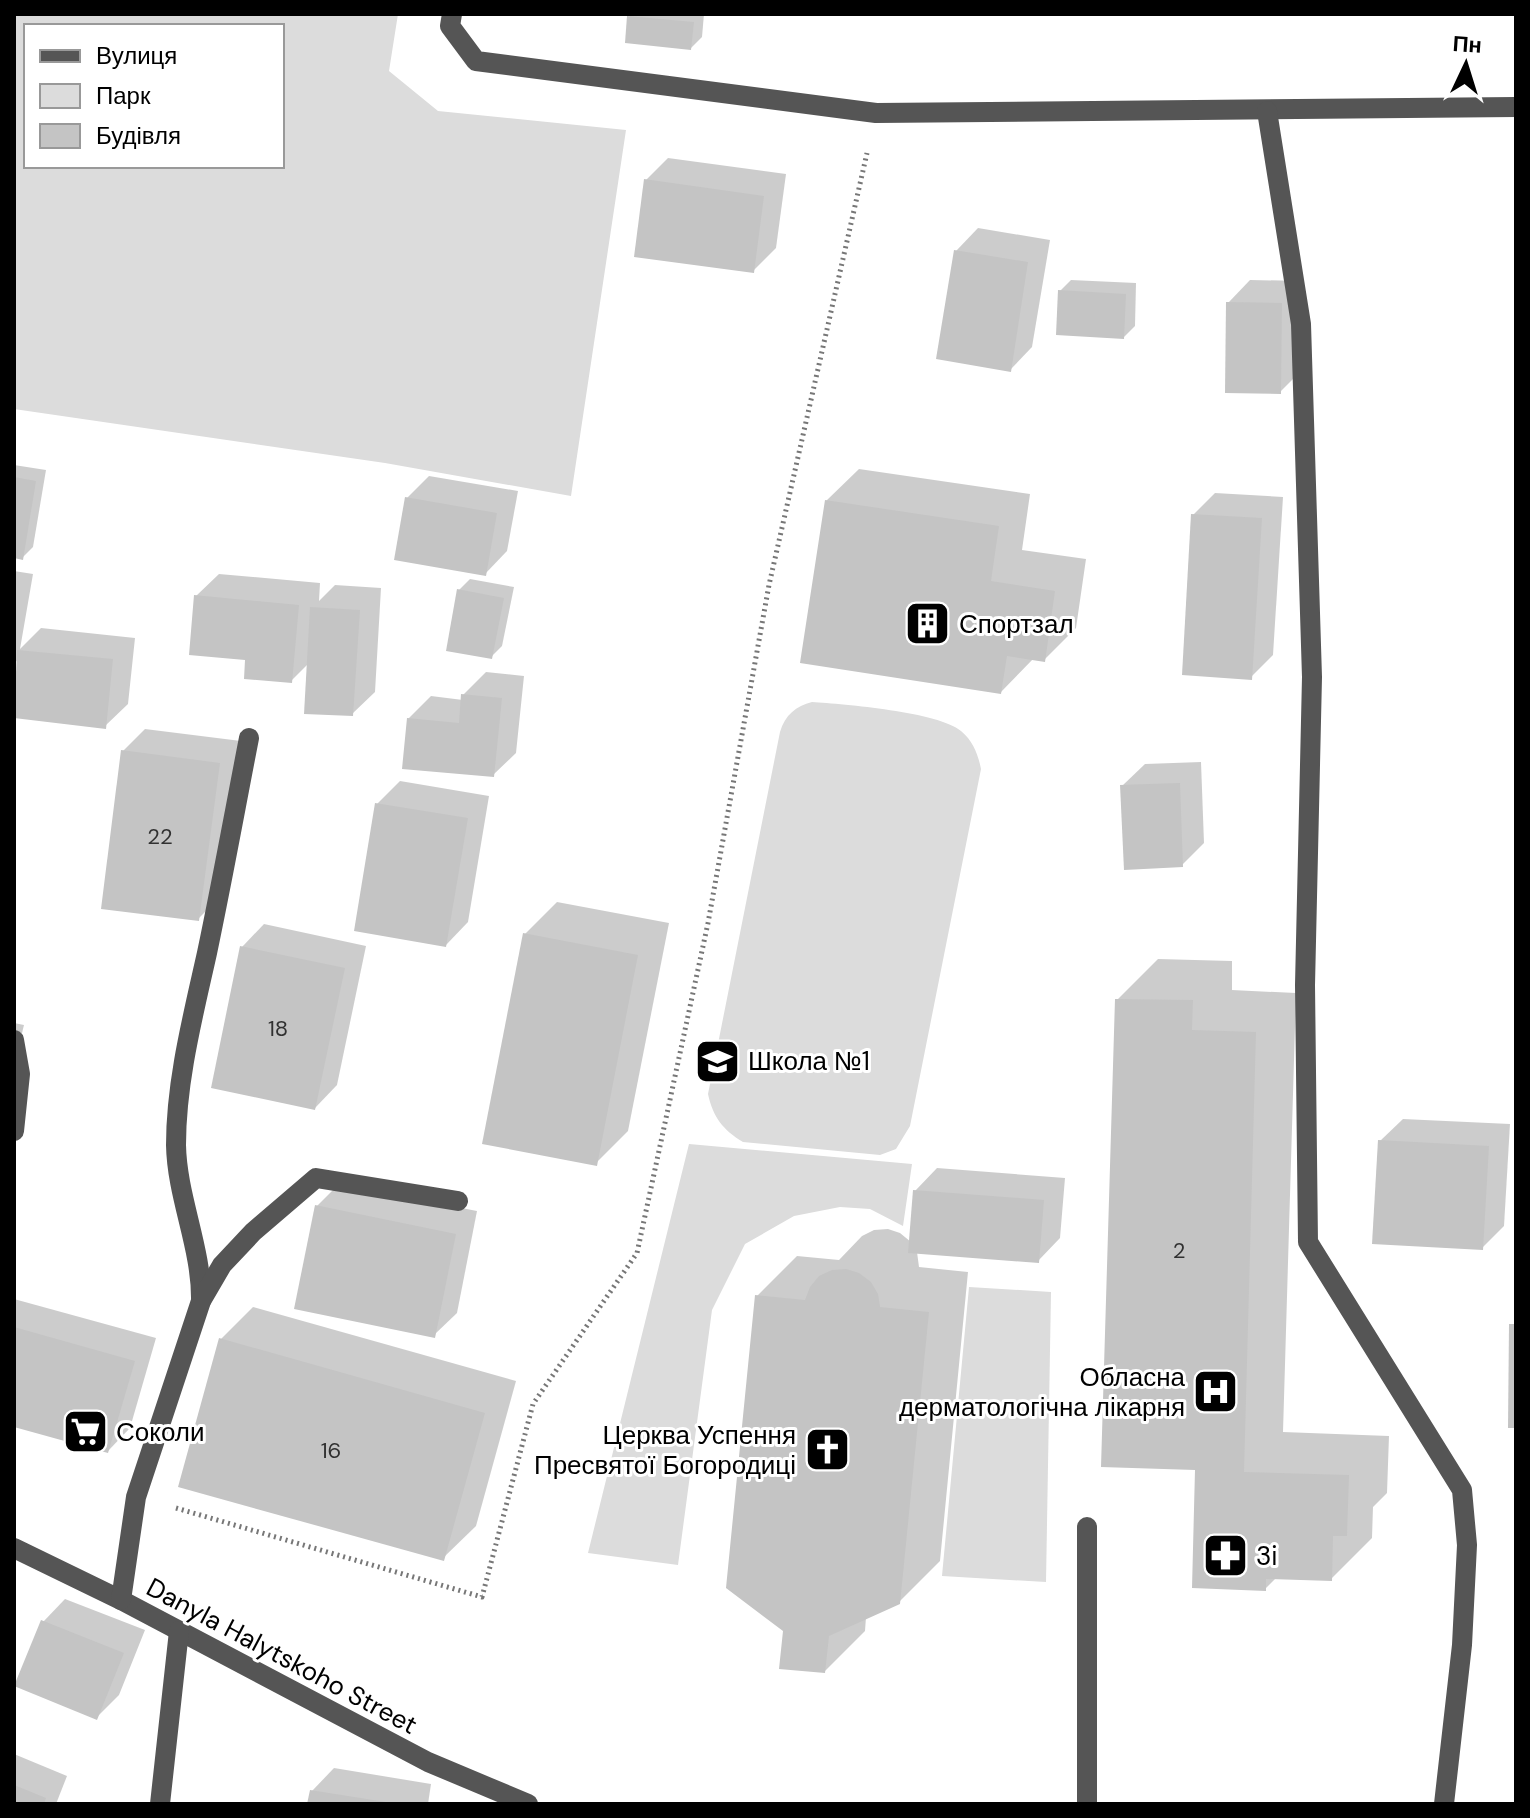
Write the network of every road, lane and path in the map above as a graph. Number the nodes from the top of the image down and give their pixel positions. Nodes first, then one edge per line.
1 (452, 14) edge
2 (1516, 107) edge
3 (1267, 111) junction
4 (876, 113) junction
5 (249, 738) dead end
6 (14, 1040) edge
7 (14, 1131) edge
8 (458, 1201) dead end
9 (201, 1301) junction
10 (136, 1497) junction
11 (1087, 1527) dead end
12 (14, 1548) edge
13 (121, 1600) junction
14 (179, 1631) junction
15 (160, 1804) edge
16 (528, 1804) edge
17 (1087, 1804) edge
18 (1444, 1804) edge

1 - 4 street
2 - 3 street
3 - 4 street
3 - 18 street
4 - 10 path
5 - 9 street
6 - 7 street
8 - 9 street
9 - 10 street
10 - 13 street
11 - 17 street
12 - 13 street, Danyla Halytskoho Street
13 - 14 street, Danyla Halytskoho Street
14 - 15 street
14 - 16 street, Danyla Halytskoho Street

